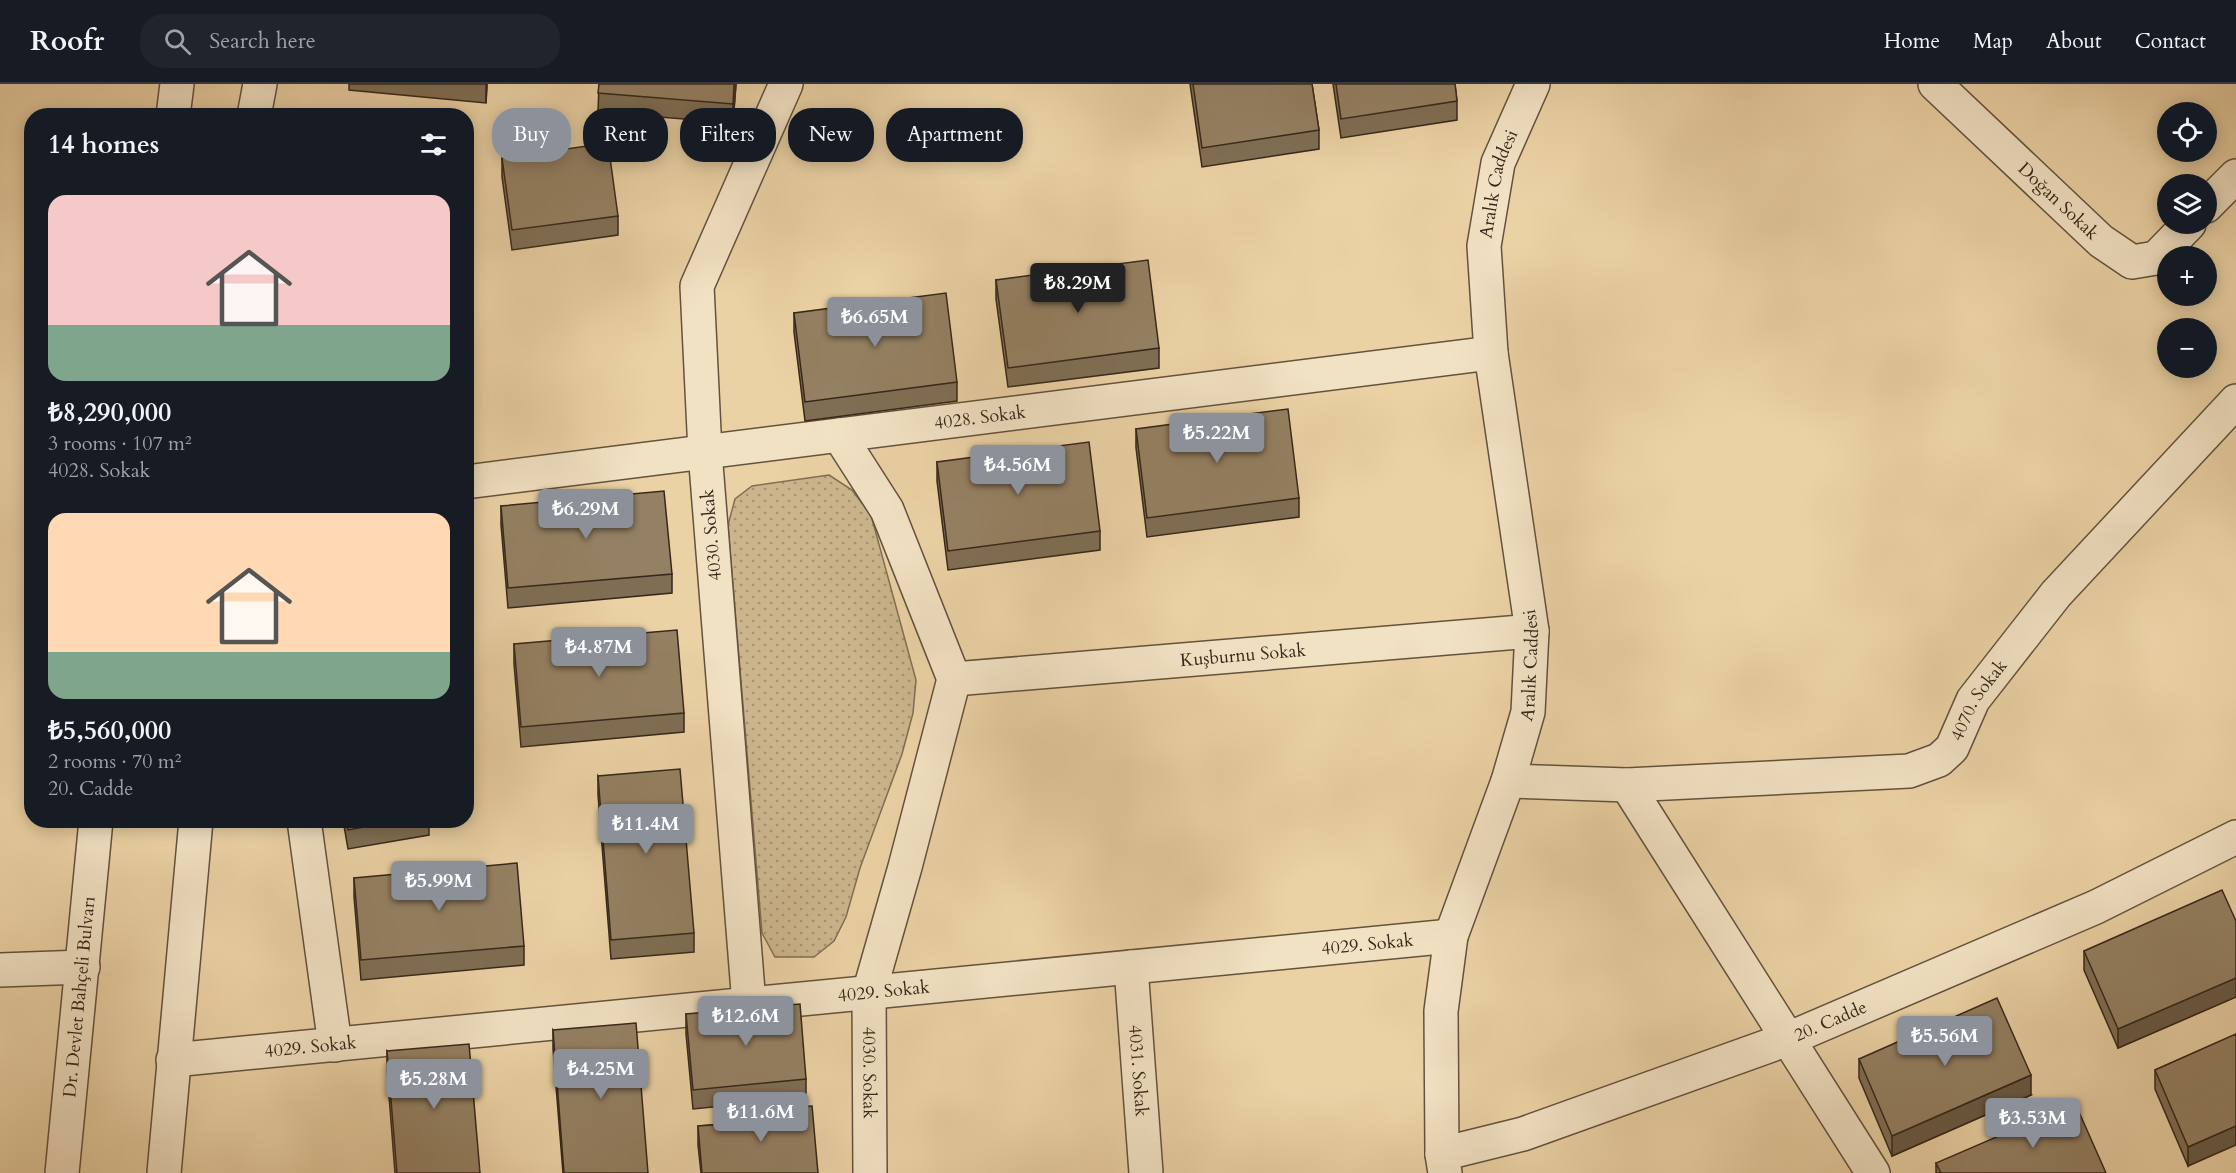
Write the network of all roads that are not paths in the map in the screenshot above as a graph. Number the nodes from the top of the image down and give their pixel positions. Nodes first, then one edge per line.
1 (177, 84) edge
2 (260, 84) edge
3 (786, 84) edge
4 (1533, 84) edge
5 (1935, 84) edge
6 (174, 108) edge
7 (256, 108) edge
8 (2236, 176) edge
9 (2217, 195) edge
10 (2179, 234) edge
11 (1491, 352) junction
12 (2236, 401) edge
13 (839, 435) junction
14 (705, 452) junction
15 (474, 481) edge
16 (1532, 631) junction
17 (954, 679) junction
18 (1508, 781) junction
19 (1627, 785) junction
20 (95, 828) edge
21 (195, 828) edge
22 (305, 828) edge
23 (2236, 837) edge
24 (1451, 936) junction
25 (83, 967) junction
26 (1131, 967) junction
27 (0, 970) edge
28 (869, 993) junction
29 (749, 1004) junction
30 (1788, 1040) junction
31 (335, 1045) junction
32 (173, 1060) junction
33 (1444, 1163) edge
34 (62, 1173) edge
35 (164, 1173) edge
36 (870, 1173) edge
37 (1146, 1173) edge
38 (1873, 1173) edge

1 - 6 street
2 - 7 street
3 - 14 street, 4030. Sokak
4 - 11 street, Aralık Caddesi
5 - 10 street, Doğan Sokak
8 - 9 street
11 - 13 street, 4028. Sokak
11 - 16 street, Aralık Caddesi
12 - 19 street, 4070. Sokak
13 - 14 street, 4028. Sokak
13 - 17 street
14 - 15 street, 4028. Sokak
14 - 29 street, 4030. Sokak
16 - 17 street, Kuşburnu Sokak
16 - 18 street, Aralık Caddesi
17 - 28 street, 4030. Sokak
18 - 19 street, 4070. Sokak
18 - 24 street, Aralık Caddesi
19 - 30 street
20 - 25 street, Dr. Devlet Bahçeli Bulvarı
21 - 32 street
22 - 31 street
23 - 30 street, 20. Cadde
24 - 26 street, 4029. Sokak
24 - 33 street, Aralık Caddesi
25 - 27 street
25 - 34 street, Dr. Devlet Bahçeli Bulvarı
26 - 28 street, 4029. Sokak
26 - 37 street, 4031. Sokak
28 - 29 street, 4029. Sokak
28 - 36 street, 4030. Sokak
29 - 31 street, 4029. Sokak
30 - 33 street, 20. Cadde
30 - 38 street
31 - 32 street, 4029. Sokak
32 - 35 street

